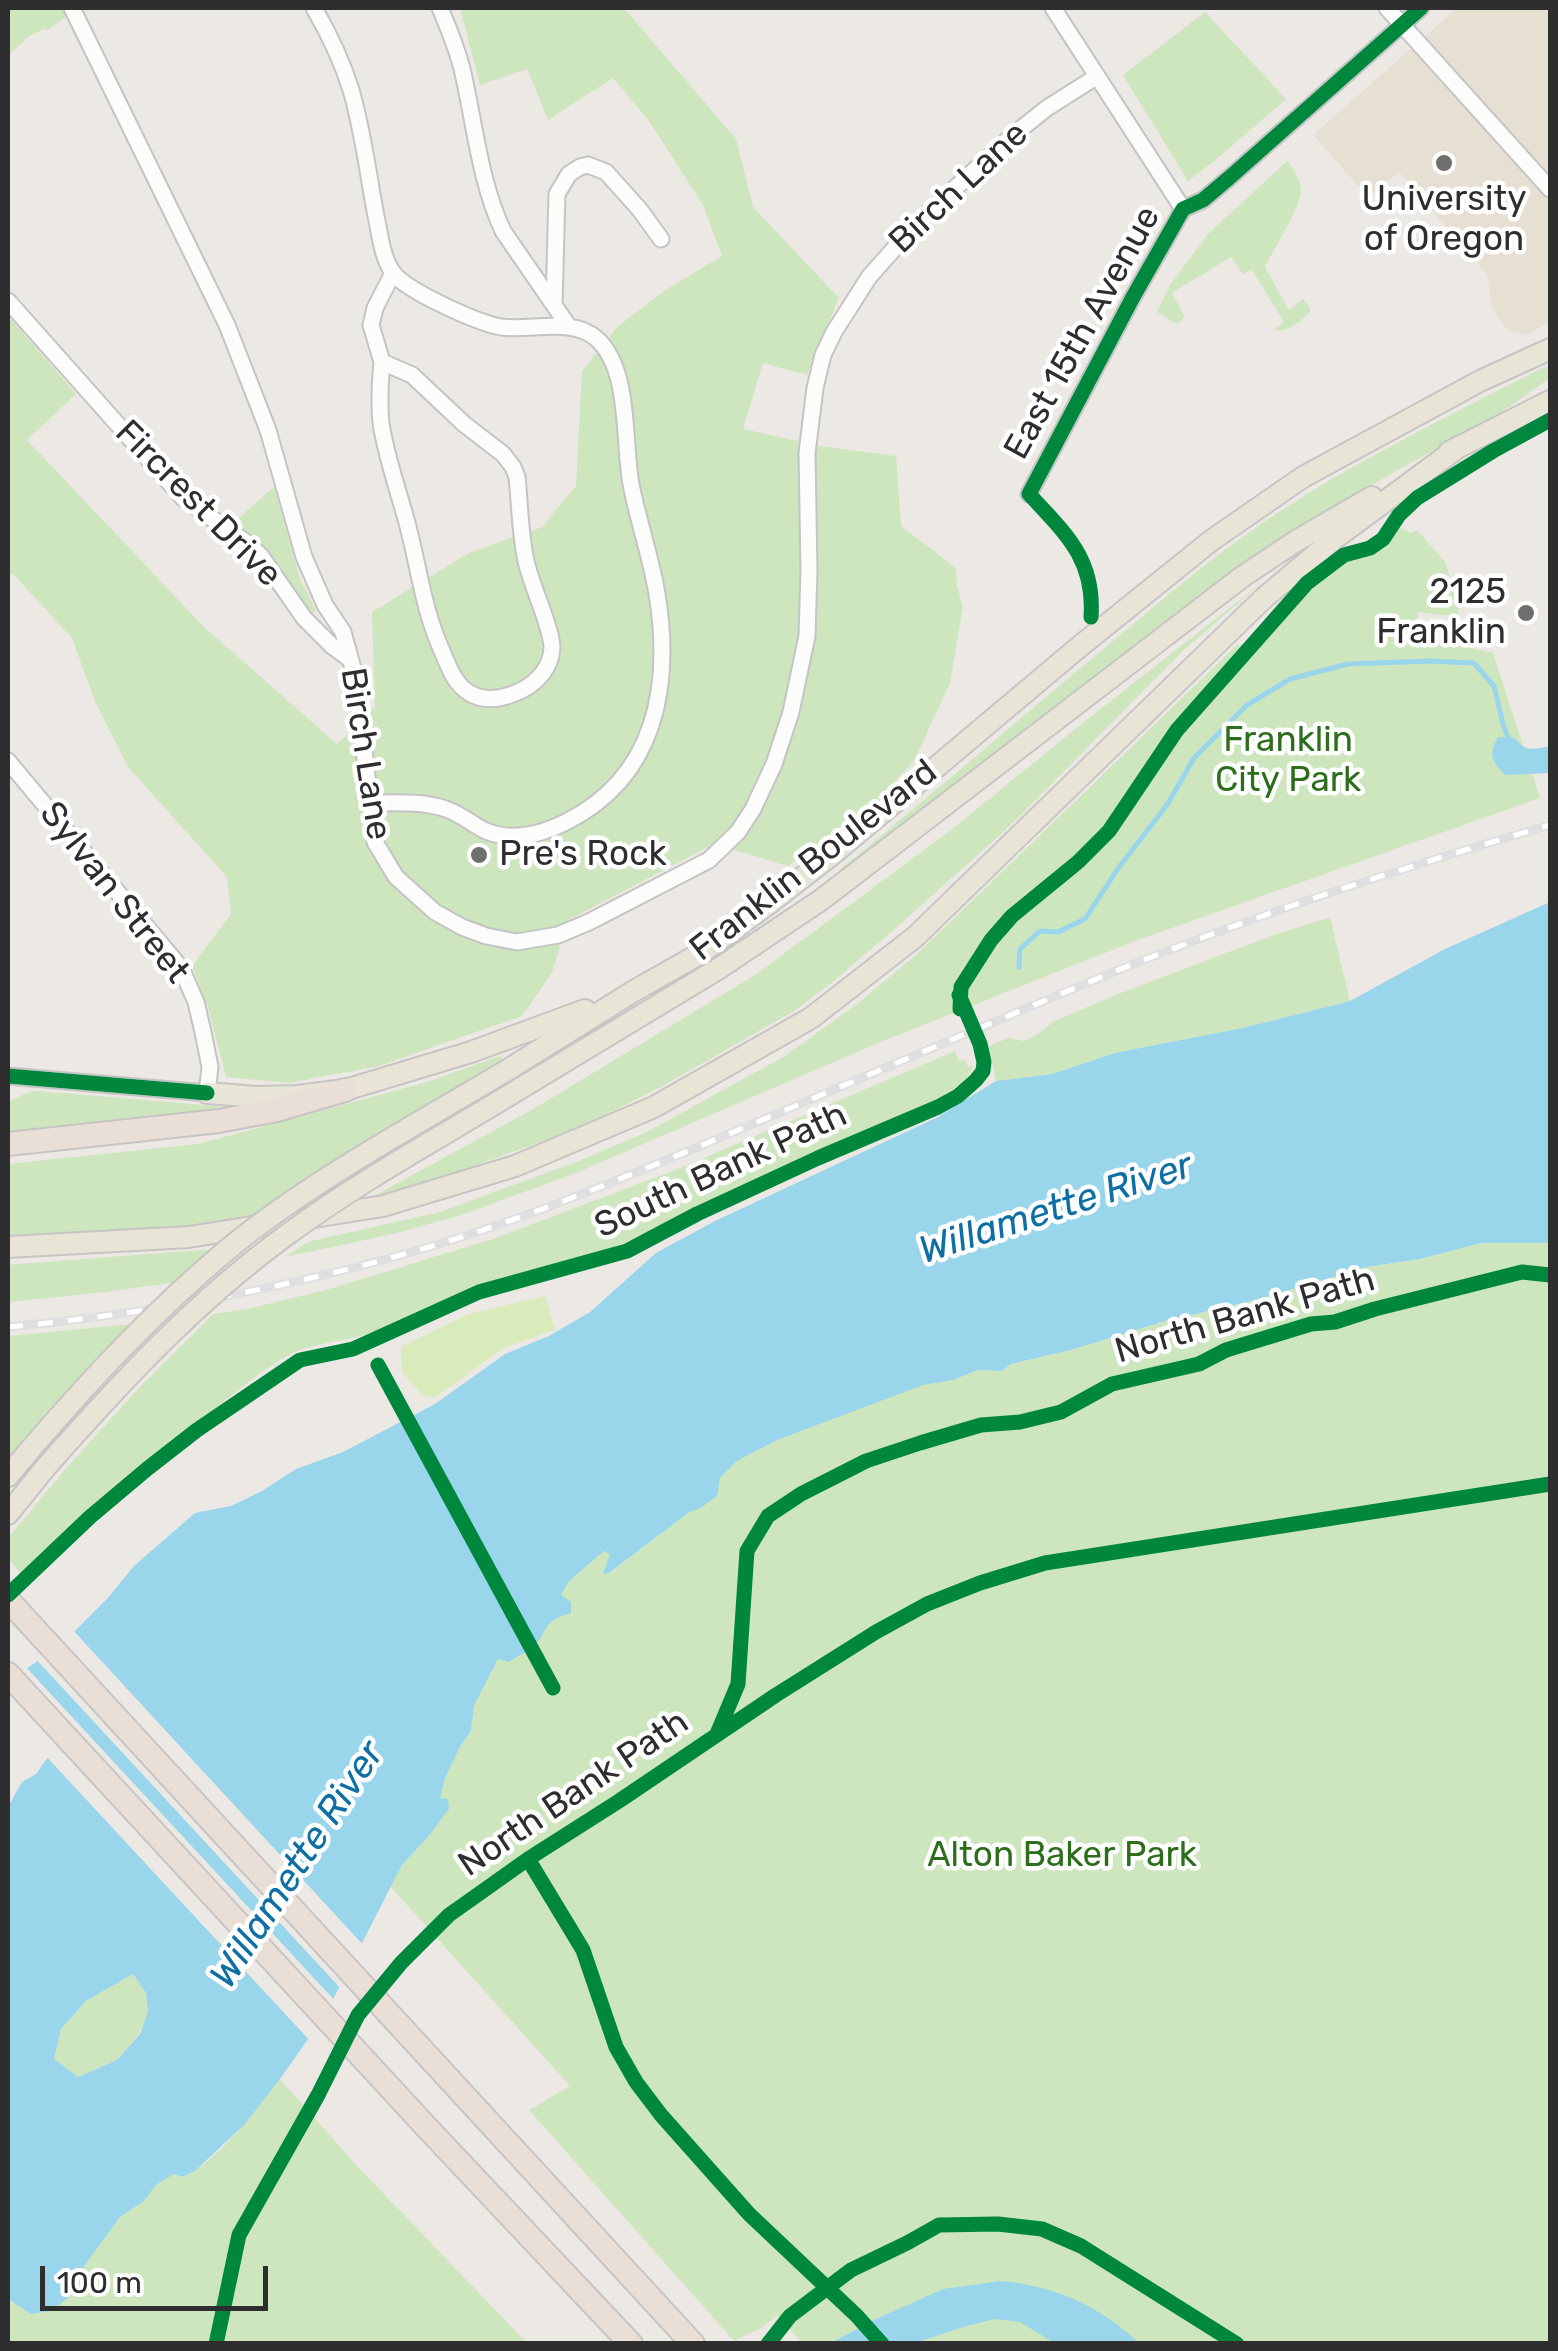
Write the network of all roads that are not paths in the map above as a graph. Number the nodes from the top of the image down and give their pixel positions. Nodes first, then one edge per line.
1 (72, 8) edge
2 (314, 8) edge
3 (440, 8) edge
4 (1053, 8) edge
5 (1387, 8) edge
6 (1420, 8) edge
7 (1402, 24) junction
8 (1096, 76) junction
9 (1550, 189) edge
10 (1183, 209) junction
11 (661, 239) dead end
12 (393, 272) junction
13 (8, 301) edge
14 (554, 305) junction
15 (568, 328) junction
16 (1550, 349) edge
17 (382, 362) junction
18 (1550, 401) edge
19 (1460, 446) junction
20 (1029, 494) dead end
21 (351, 660) junction
22 (8, 761) edge
23 (372, 803) junction
24 (634, 991) junction
25 (8, 1076) edge
26 (28, 1078) junction
27 (8, 1090) edge
28 (344, 1090) junction
29 (207, 1093) junction
30 (8, 1144) edge
31 (8, 1247) edge
32 (8, 1476) edge
33 (8, 1514) edge
34 (8, 1600) edge
35 (8, 1674) edge
36 (691, 2341) edge
37 (631, 2344) edge

1 - 21 street, Birch Lane
2 - 12 street
3 - 14 street
4 - 8 street
5 - 7 street
6 - 7 street, East 15th Avenue
7 - 9 street
7 - 10 street, East 15th Avenue
8 - 10 street
8 - 23 street, Birch Lane
10 - 20 street, East 15th Avenue
11 - 14 street
12 - 15 street
12 - 17 street
13 - 21 street, Fircrest Drive
14 - 15 street
15 - 23 street
16 - 24 main road, Franklin Boulevard
17 - 17 street
18 - 19 main road, Franklin Boulevard
19 - 31 main road
19 - 33 main road, Franklin Boulevard, bridge
21 - 23 street, Birch Lane
22 - 29 street, Sylvan Street
24 - 28 main road
24 - 32 main road, Franklin Boulevard, bridge
25 - 26 street
26 - 27 street
26 - 29 street
28 - 29 main road
28 - 30 highway
34 - 36 highway
35 - 37 highway

